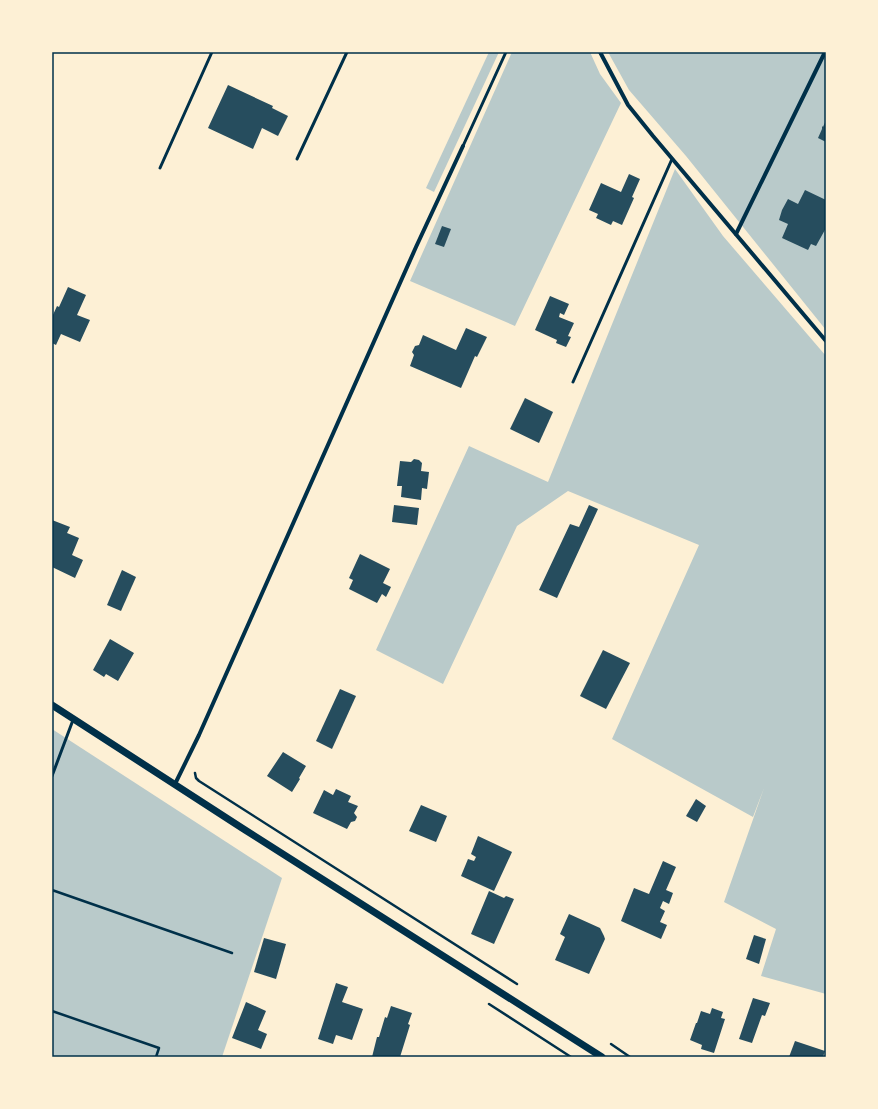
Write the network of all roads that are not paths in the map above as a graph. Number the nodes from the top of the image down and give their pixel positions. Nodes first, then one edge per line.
1 (212, 52) edge
2 (347, 52) edge
3 (506, 52) edge
4 (600, 52) edge
5 (826, 52) edge
6 (463, 146) joint
7 (672, 159) junction
8 (296, 160) dead end
9 (160, 168) dead end
10 (736, 234) junction
11 (826, 341) edge
12 (573, 382) dead end
13 (52, 705) edge
14 (73, 718) junction
15 (52, 776) edge
16 (175, 784) junction
17 (602, 1057) edge

1 - 9 lane
2 - 8 lane
3 - 6 lane
4 - 7 street
5 - 10 street
6 - 16 street
7 - 10 street
7 - 12 lane
10 - 11 street
13 - 14 street
14 - 15 lane
14 - 16 street
16 - 17 street

